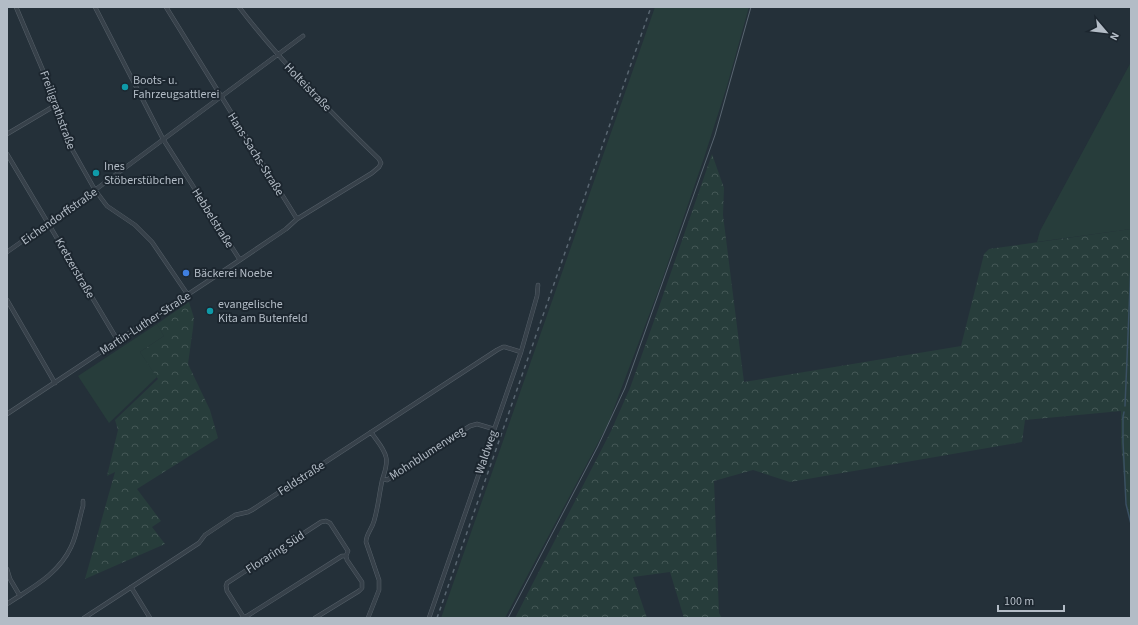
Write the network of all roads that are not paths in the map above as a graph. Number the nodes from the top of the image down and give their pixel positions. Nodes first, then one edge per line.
1 (16, 7) edge
2 (95, 7) edge
3 (166, 7) edge
4 (238, 7) edge
5 (303, 36) dead end
6 (277, 55) junction
7 (221, 97) junction
8 (56, 105) junction
9 (7, 134) edge
10 (163, 139) junction
11 (7, 154) edge
12 (381, 163) joint
13 (95, 190) junction
14 (297, 220) junction
15 (49, 223) junction
16 (7, 252) edge
17 (240, 260) junction
18 (538, 285) dead end
19 (188, 295) junction
20 (7, 300) edge
21 (118, 341) junction
22 (521, 352) junction
23 (55, 383) junction
24 (7, 414) edge
25 (494, 429) junction
26 (371, 432) junction
27 (383, 479) junction
28 (83, 501) dead end
29 (346, 556) junction
30 (7, 569) edge
31 (131, 587) junction
32 (20, 596) junction
33 (7, 604) edge
34 (84, 618) edge
35 (150, 618) edge
36 (244, 618) edge
37 (316, 618) edge
38 (368, 618) edge
39 (429, 618) edge

1 - 8 street, Freiligrathstraße
2 - 10 street, Hebbelstraße
3 - 7 street, Hans-Sachs-Straße
4 - 6 street, Holteistraße
5 - 6 street, Eichendorffstraße
6 - 7 street, Eichendorffstraße
6 - 12 street, Holteistraße
7 - 10 street, Eichendorffstraße
7 - 14 street, Hans-Sachs-Straße
8 - 9 street
8 - 13 street, Freiligrathstraße
10 - 13 street, Eichendorffstraße
10 - 17 street, Hebbelstraße
11 - 15 street, Kretzerstraße
12 - 14 street, Martin-Luther-Straße
13 - 15 street, Eichendorffstraße
13 - 19 street, Freiligrathstraße
14 - 17 street, Martin-Luther-Straße
15 - 16 street, Eichendorffstraße
15 - 21 street, Kretzerstraße
17 - 19 street, Martin-Luther-Straße
18 - 22 street, Waldweg
19 - 21 street, Martin-Luther-Straße
20 - 23 street
21 - 23 street, Martin-Luther-Straße
22 - 25 street, Waldweg
22 - 26 street, Feldstraße
23 - 24 street, Martin-Luther-Straße
25 - 27 street, Mohnblumenweg
25 - 39 street, Waldweg
26 - 27 street
26 - 31 street, Feldstraße
27 - 38 street
28 - 32 street
29 - 36 street
29 - 36 street, Floraring Süd
29 - 37 street
30 - 32 street
31 - 34 street, Feldstraße
31 - 35 street
32 - 33 street

